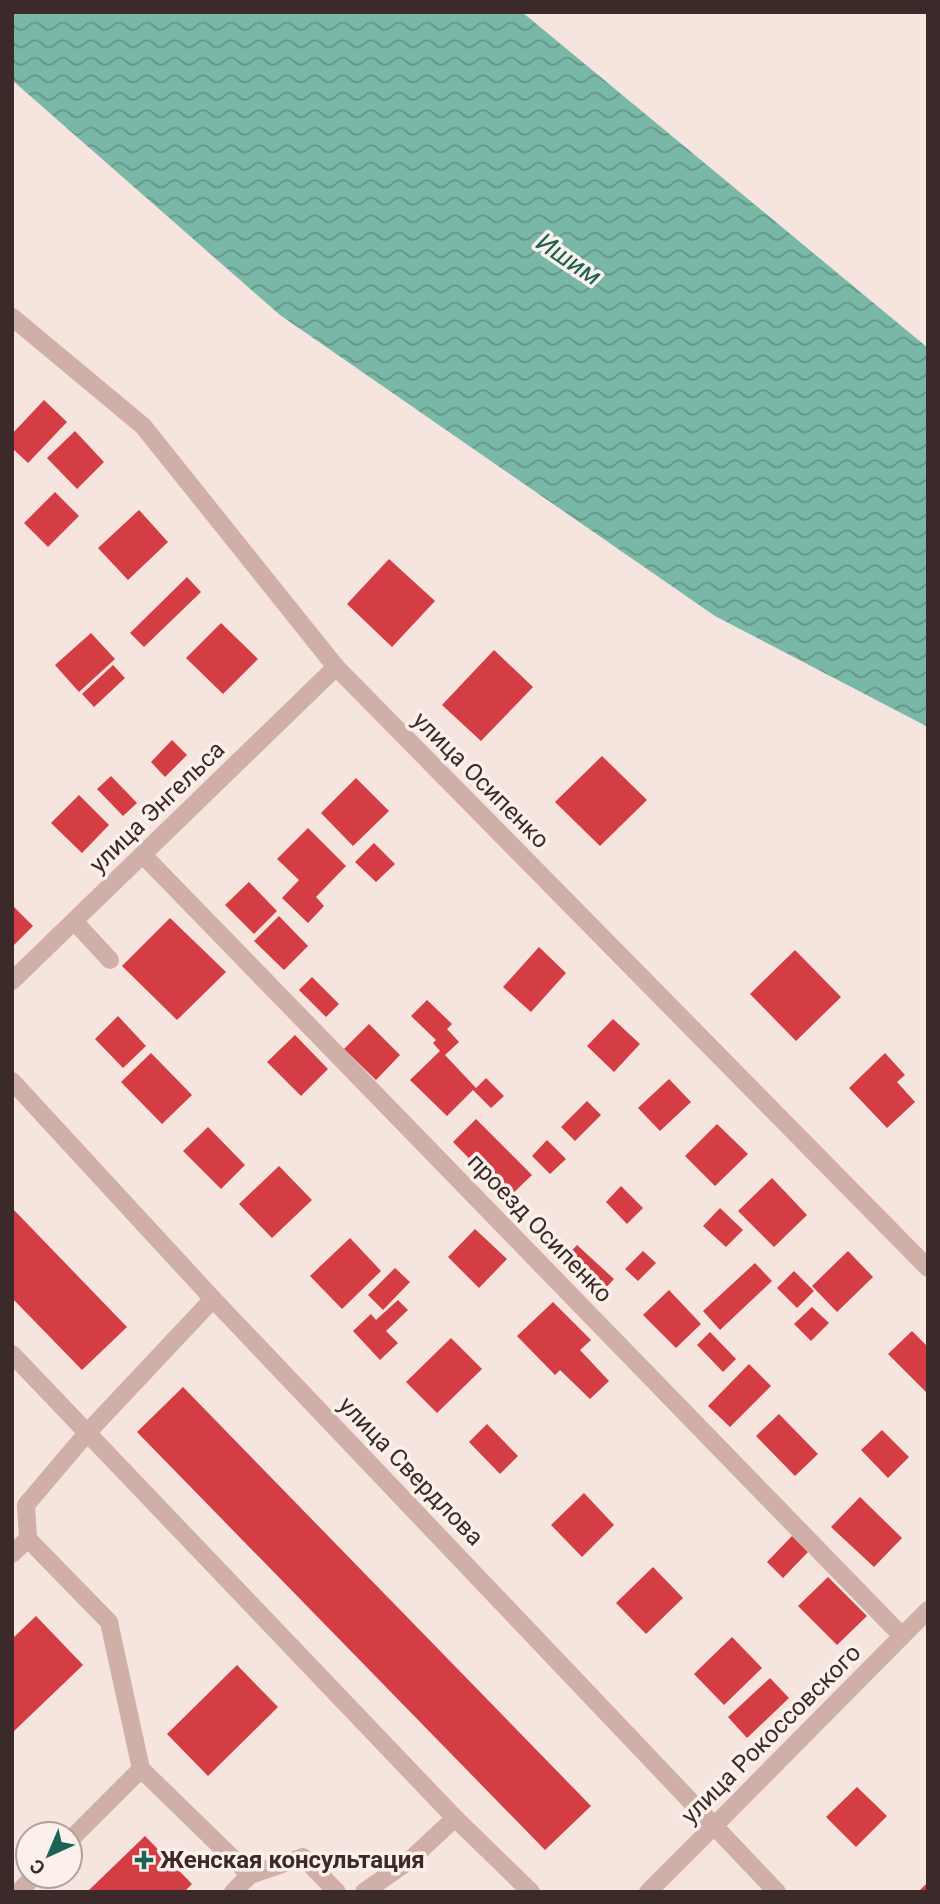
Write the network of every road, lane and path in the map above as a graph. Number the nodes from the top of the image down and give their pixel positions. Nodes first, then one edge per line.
1 (12, 317) edge
2 (336, 667) junction
3 (143, 855) junction
4 (74, 921) junction
5 (110, 960) dead end
6 (12, 981) edge
7 (12, 1082) edge
8 (928, 1268) edge
9 (213, 1298) junction
10 (12, 1354) edge
11 (87, 1433) junction
12 (28, 1539) junction
13 (12, 1554) edge
14 (928, 1609) edge
15 (902, 1636) junction
16 (141, 1769) junction
17 (454, 1818) junction
18 (84, 1826) edge
19 (714, 1826) junction
20 (250, 1875) junction
21 (233, 1892) edge
22 (337, 1892) edge
23 (364, 1892) edge
24 (531, 1892) edge
25 (648, 1892) edge
26 (777, 1892) edge

1 - 2 street, улица Осипенко
2 - 3 street, улица Энгельса
2 - 8 street, улица Осипенко
3 - 4 street, улица Энгельса
3 - 15 street, проезд Осипенко
4 - 5 street
4 - 6 street, улица Энгельса
7 - 9 street, улица Свердлова
9 - 11 street
9 - 19 street, улица Свердлова
10 - 11 street
11 - 12 street
11 - 17 street
12 - 13 street
12 - 16 street
14 - 15 street, улица Рокоссовского
15 - 19 street, улица Рокоссовского
16 - 18 street
16 - 20 street
17 - 23 street
17 - 24 street
19 - 25 street, улица Рокоссовского
19 - 26 street, улица Свердлова
20 - 21 street
20 - 22 street

